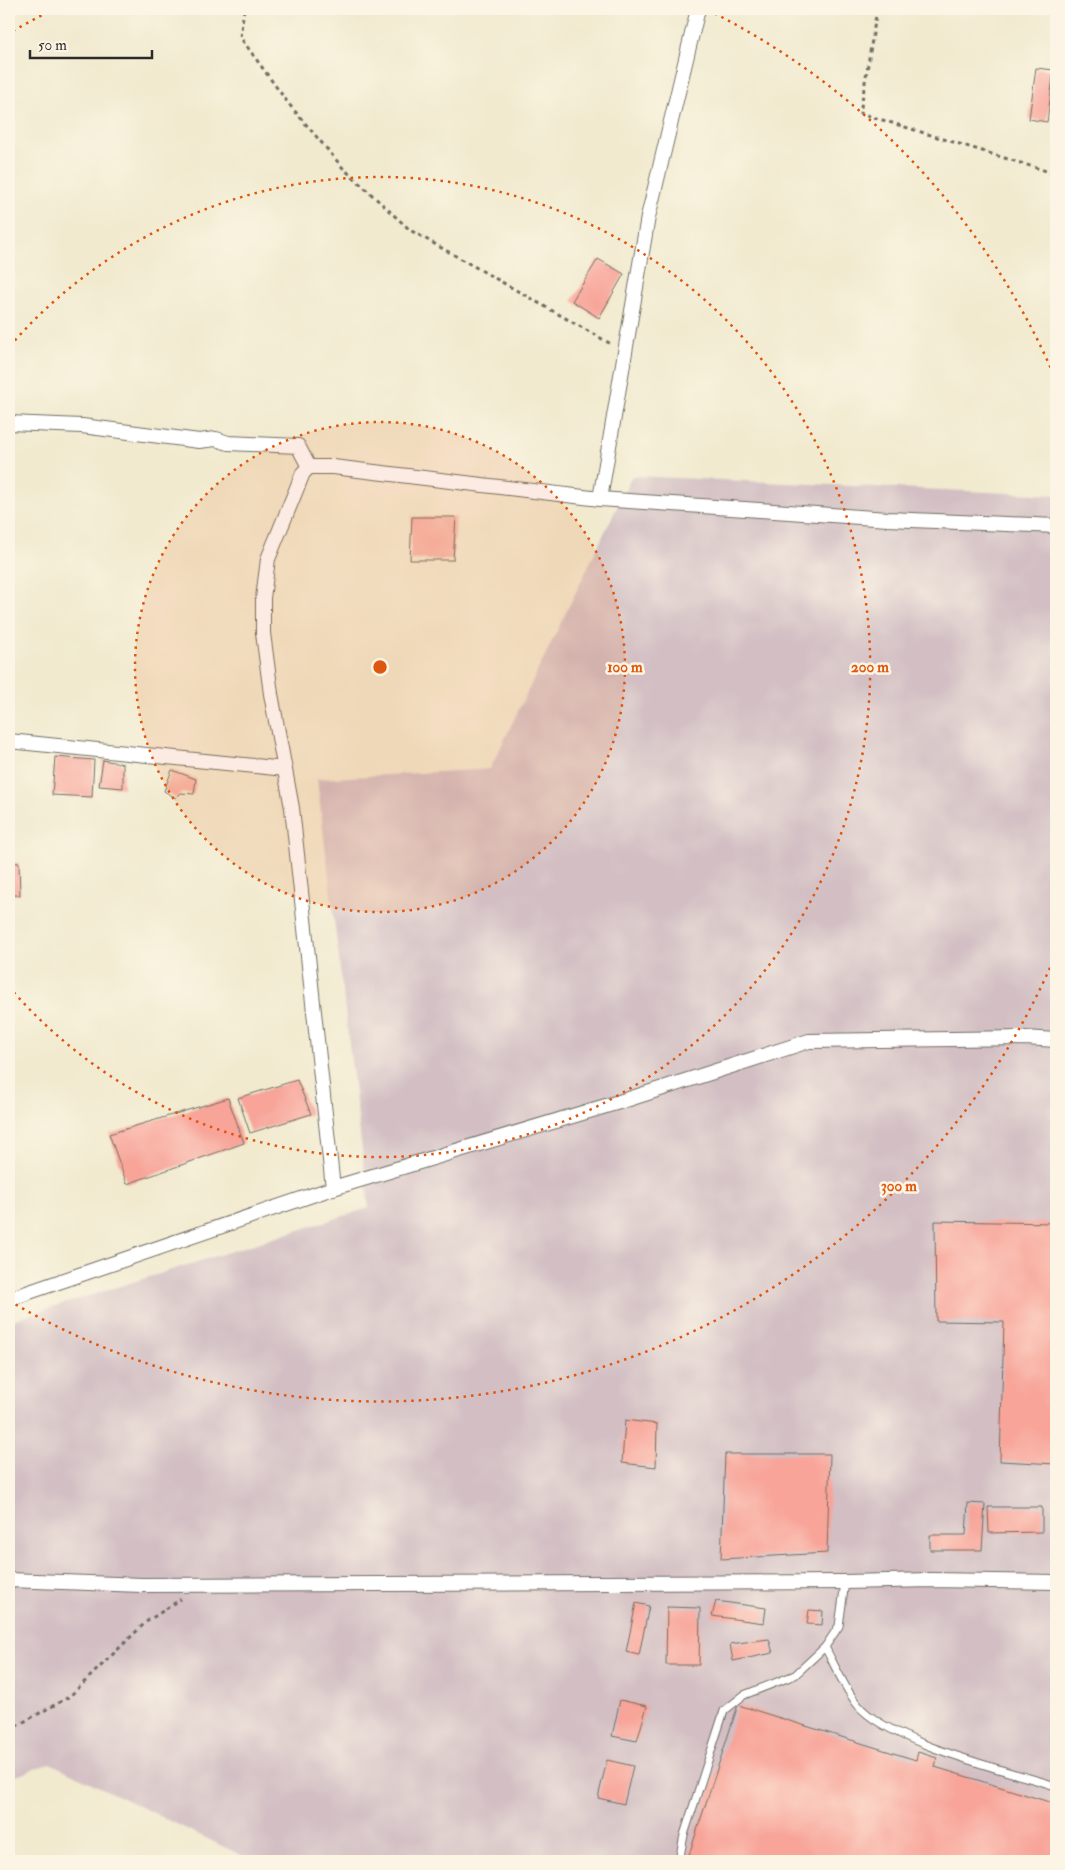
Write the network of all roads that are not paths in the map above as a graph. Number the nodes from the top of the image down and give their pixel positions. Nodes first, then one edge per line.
1 (698, 9) edge
2 (9, 423) edge
3 (308, 467) junction
4 (600, 499) junction
5 (1056, 526) edge
6 (9, 741) edge
7 (285, 769) junction
8 (1056, 1040) edge
9 (333, 1188) junction
10 (9, 1299) edge
11 (9, 1580) edge
12 (844, 1582) junction
13 (1056, 1582) edge
14 (825, 1647) junction
15 (1056, 1786) edge
16 (679, 1861) edge

1 - 4 street
2 - 3 street
3 - 4 street
3 - 7 street
4 - 5 street
6 - 7 street
7 - 9 street
8 - 9 street
9 - 10 street
11 - 12 street
12 - 13 street
12 - 14 lane
14 - 15 lane
14 - 16 lane

